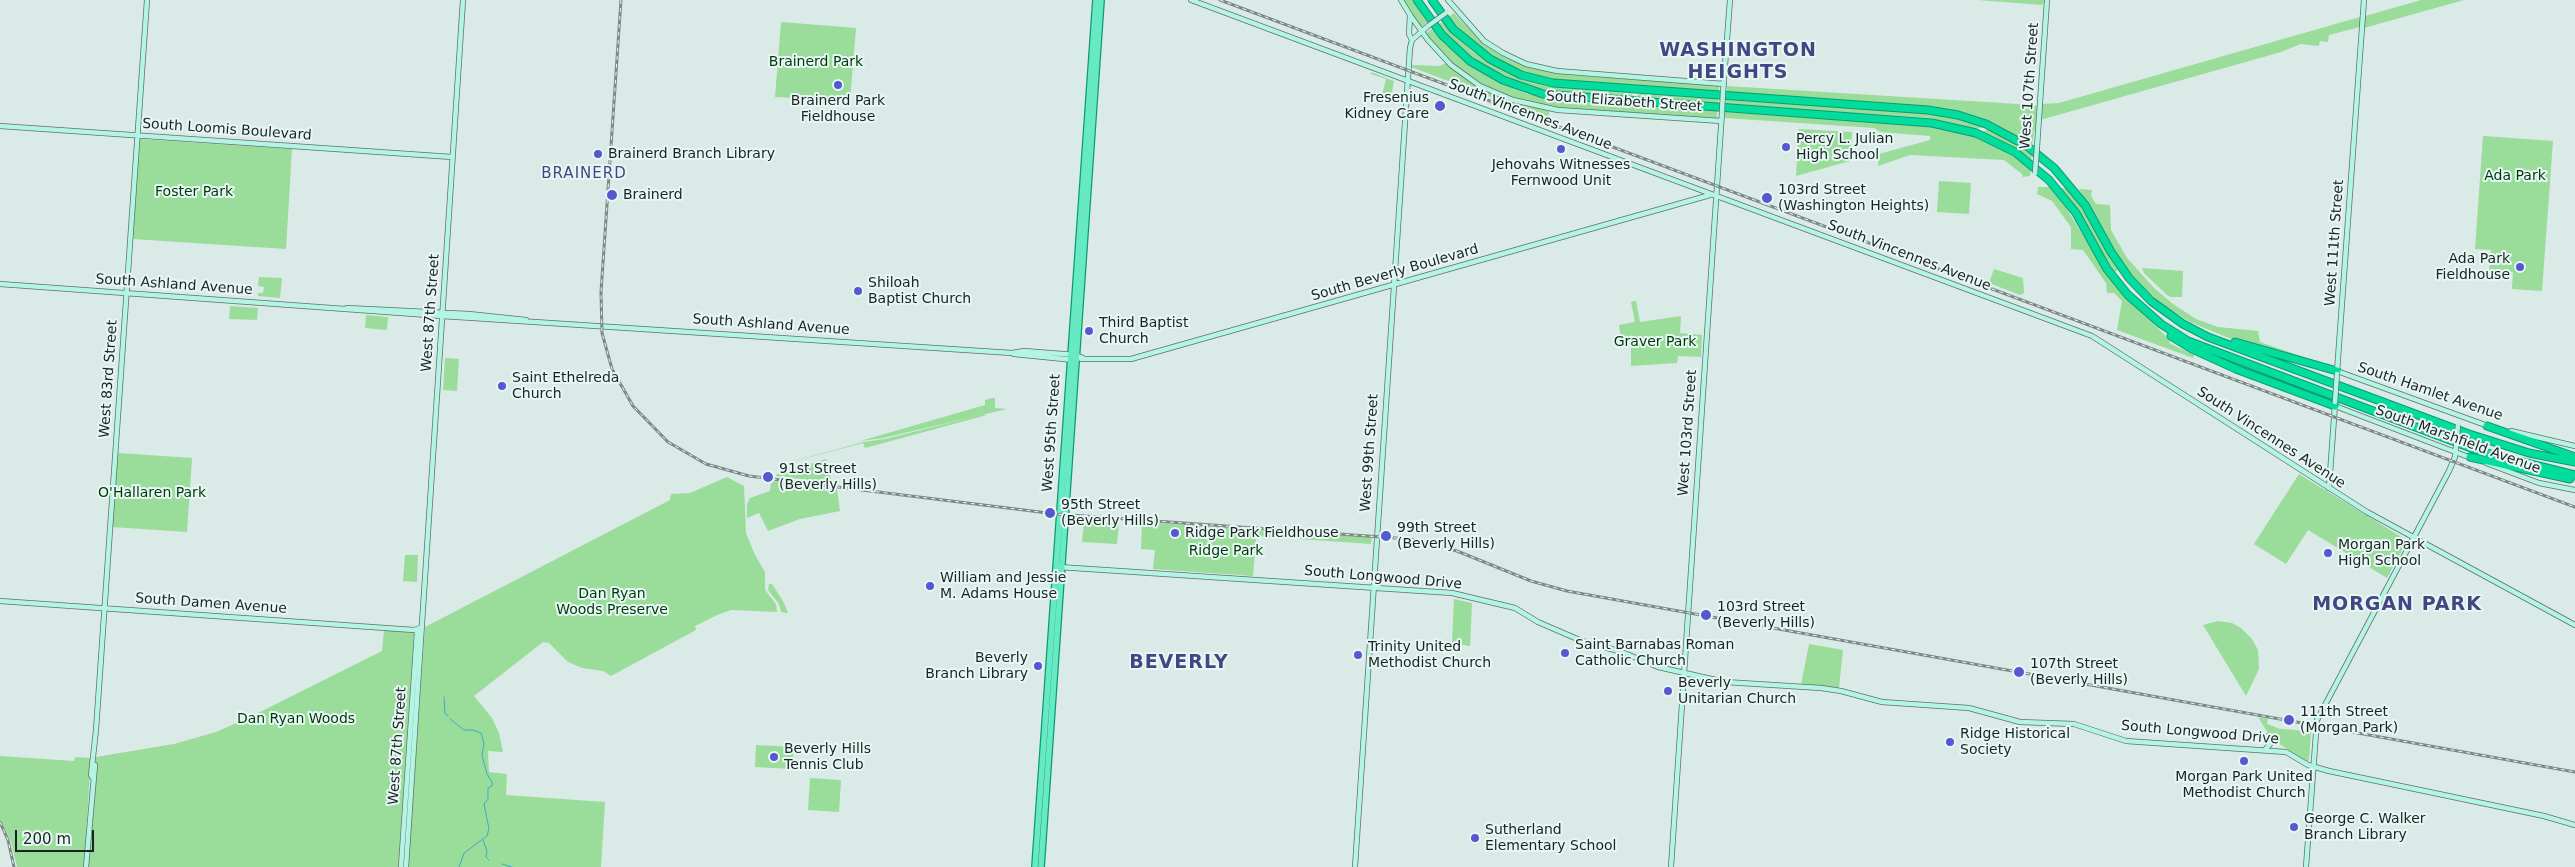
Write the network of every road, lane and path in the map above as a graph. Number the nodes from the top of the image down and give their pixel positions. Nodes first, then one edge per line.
1 (146, 0) edge
2 (463, 0) edge
3 (1096, 0) edge
4 (1101, 0) edge
5 (1191, 0) edge
6 (1401, 0) edge
7 (1418, 0) edge
8 (1432, 0) edge
9 (1448, 0) edge
10 (1730, 0) edge
11 (2047, 0) edge
12 (2364, 0) edge
13 (1453, 8) junction
14 (1410, 15) junction
15 (1421, 32) junction
16 (1411, 39) junction
17 (1407, 81) junction
18 (1724, 84) junction
19 (1721, 120) junction
20 (0, 126) edge
21 (137, 135) junction
22 (452, 157) junction
23 (2035, 173) dead end
24 (1714, 195) junction
25 (0, 284) edge
26 (1393, 285) junction
27 (127, 293) junction
28 (2160, 308) junction
29 (442, 314) junction
30 (2161, 324) junction
31 (1073, 357) junction
32 (1083, 358) joint
33 (2337, 372) junction
34 (2335, 404) junction
35 (2458, 417) junction
36 (2487, 426) junction
37 (2575, 446) edge
38 (2456, 449) junction
39 (2470, 457) junction
40 (2575, 457) edge
41 (2575, 462) edge
42 (2575, 475) edge
43 (2575, 480) edge
44 (2329, 488) junction
45 (2575, 490) edge
46 (2413, 539) junction
47 (1059, 567) junction
48 (1372, 588) junction
49 (0, 601) edge
50 (105, 608) junction
51 (2575, 625) edge
52 (420, 628) junction
53 (1683, 672) junction
54 (2268, 736) dead end
55 (2265, 750) junction
56 (2312, 767) junction
57 (2575, 825) edge
58 (86, 867) edge
59 (401, 867) edge
60 (406, 867) edge
61 (1036, 867) edge
62 (1041, 867) edge
63 (1355, 867) edge
64 (1671, 867) edge
65 (2306, 867) edge

1 - 21 main road, West 83rd Street
2 - 22 main road, West 87th Street
3 - 31 main road, West 95th Street
4 - 31 main road, West 95th Street
5 - 17 main road, South Vincennes Avenue
6 - 14 main road, South Elizabeth Street
7 - 30 highway
8 - 28 highway
9 - 13 main road
10 - 18 main road, West 103rd Street
11 - 23 main road, West 107th Street, bridge
12 - 33 main road, West 111th Street
13 - 15 main road, bridge
13 - 18 main road
14 - 15 main road, South Elizabeth Street
14 - 16 main road, West 99th Street
15 - 16 main road
15 - 19 main road, South Elizabeth Street
16 - 17 main road, West 99th Street
17 - 24 main road, South Vincennes Avenue
17 - 26 main road, West 99th Street
18 - 19 main road, West 103rd Street, bridge
19 - 24 main road, West 103rd Street
20 - 21 main road, South Loomis Boulevard
21 - 22 main road, South Loomis Boulevard
21 - 27 main road, West 83rd Street
22 - 29 main road, West 87th Street
24 - 26 main road, South Beverly Boulevard
24 - 44 main road, South Vincennes Avenue
24 - 53 main road, West 103rd Street
25 - 27 main road, South Ashland Avenue
26 - 32 main road, South Beverly Boulevard
26 - 48 main road, West 99th Street
27 - 29 main road, South Ashland Avenue
27 - 50 main road, West 83rd Street
28 - 33 highway
28 - 41 highway
29 - 31 main road, South Ashland Avenue
29 - 52 main road, West 87th Street
30 - 34 highway
30 - 42 highway
31 - 32 main road, South Ashland Avenue
31 - 47 main road, West 95th Street
33 - 34 main road, West 111th Street, bridge
33 - 35 main road, South Hamlet Avenue
34 - 38 main road, South Marshfield Avenue
34 - 44 main road, West 111th Street
35 - 36 main road, South Hamlet Avenue
35 - 38 main road, bridge
36 - 37 main road, South Hamlet Avenue
36 - 40 highway
38 - 39 main road, South Marshfield Avenue
38 - 46 main road
39 - 43 highway
39 - 45 main road, South Marshfield Avenue
44 - 46 main road, South Vincennes Avenue
46 - 51 main road, South Vincennes Avenue
46 - 56 main road
47 - 48 main road, South Longwood Drive
47 - 61 main road, West 95th Street
47 - 62 main road, West 95th Street
48 - 53 main road, South Longwood Drive
48 - 63 main road, West 99th Street
49 - 50 main road, South Damen Avenue
50 - 52 main road, South Damen Avenue
50 - 58 main road, West 83rd Street
52 - 59 main road, West 87th Street
52 - 60 main road, West 87th Street
53 - 55 main road, South Longwood Drive
53 - 64 main road, West 103rd Street
54 - 55 main road
55 - 56 main road, South Longwood Drive
56 - 57 main road, South Longwood Drive
56 - 65 main road

